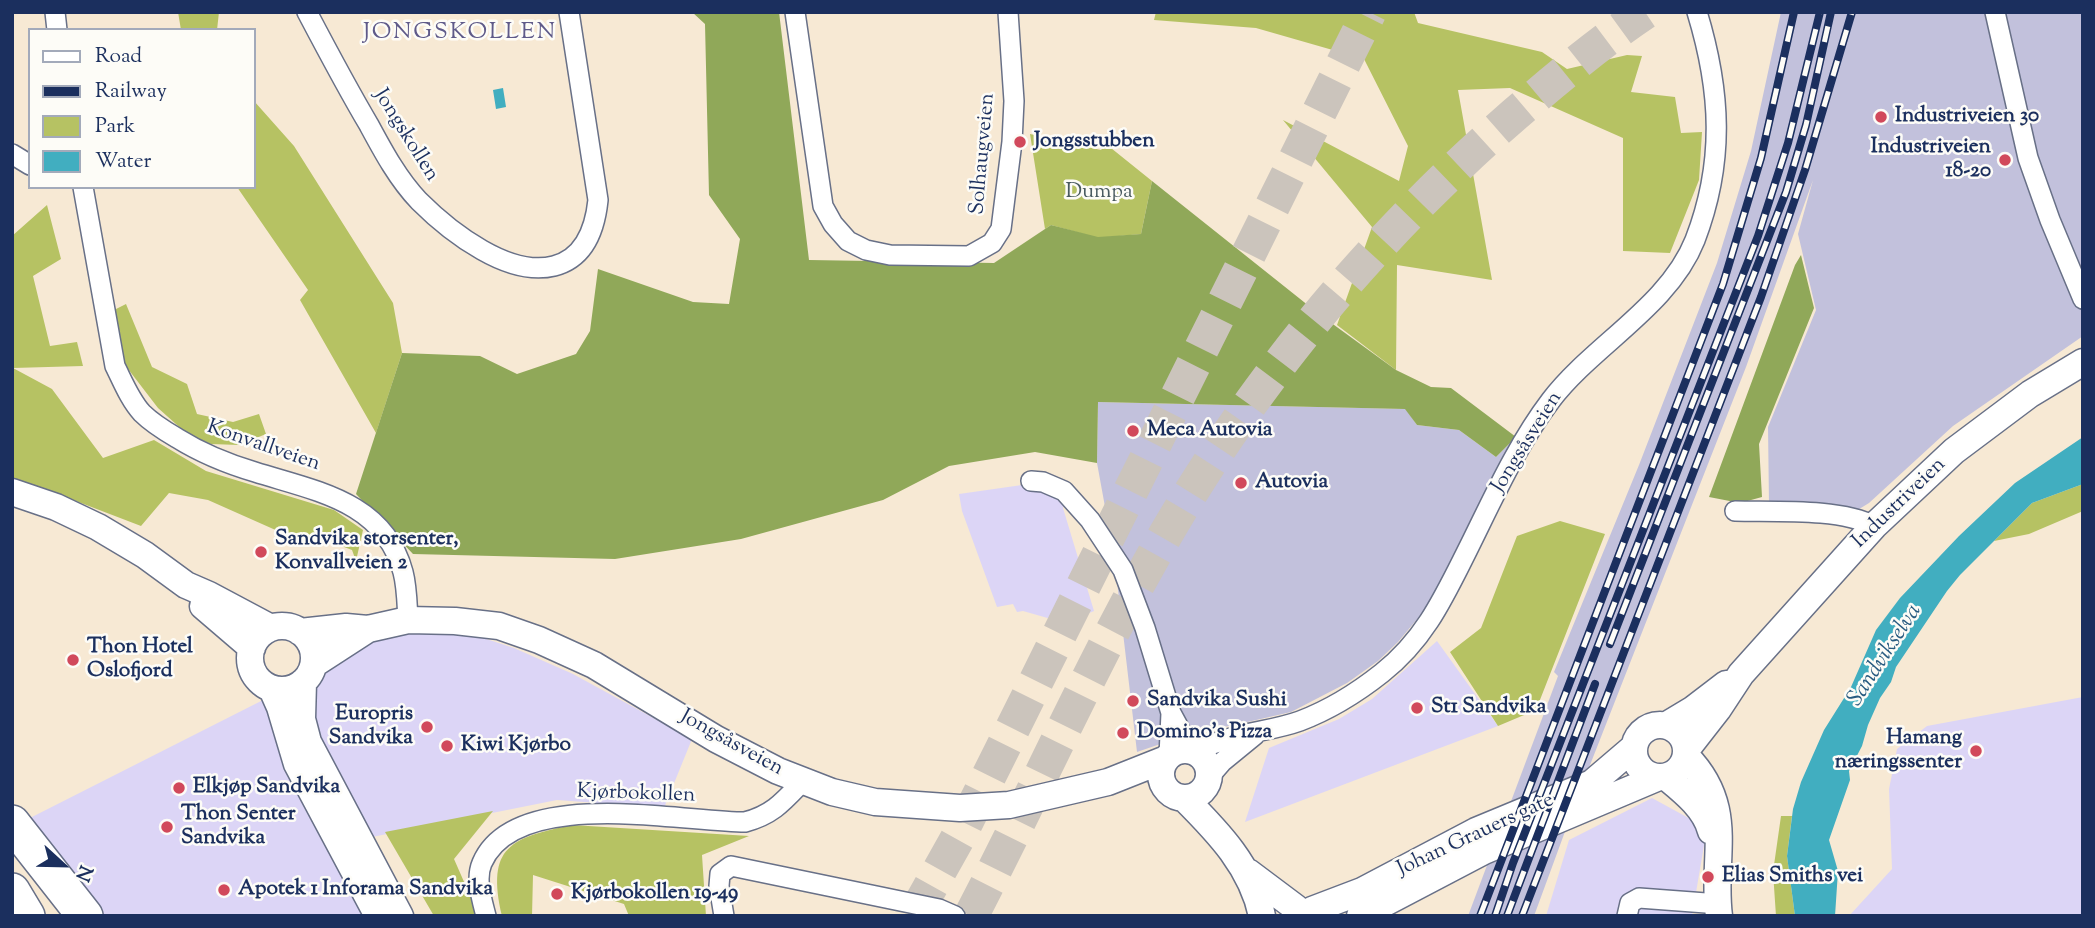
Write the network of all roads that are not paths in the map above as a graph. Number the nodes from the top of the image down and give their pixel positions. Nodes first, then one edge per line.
1 (307, 12) edge
2 (569, 12) edge
3 (795, 12) edge
4 (1008, 12) edge
5 (1697, 12) edge
6 (1995, 12) edge
7 (12, 154) edge
8 (28, 163) edge
9 (83, 189) edge
10 (2083, 299) edge
11 (2083, 362) edge
12 (1031, 481) dead end
13 (12, 492) edge
14 (1735, 511) dead end
15 (1874, 526) junction
16 (186, 585) junction
17 (408, 620) junction
18 (271, 628) junction
19 (368, 629) junction
20 (300, 632) junction
21 (252, 648) junction
22 (309, 673) junction
23 (1741, 674) junction
24 (272, 689) junction
25 (1667, 725) junction
26 (1257, 734) junction
27 (1633, 748) junction
28 (1686, 753) junction
29 (1180, 754) junction
30 (1662, 777) junction
31 (1209, 779) junction
32 (802, 782) junction
33 (1108, 782) junction
34 (1177, 794) junction
35 (12, 824) edge
36 (1219, 834) junction
37 (1248, 872) junction
38 (28, 895) edge
39 (1301, 912) edge
40 (1710, 912) edge
41 (64, 916) edge
42 (85, 916) edge
43 (378, 916) edge
44 (400, 916) edge
45 (486, 916) edge
46 (724, 916) edge
47 (955, 916) edge
48 (1262, 916) edge
49 (1360, 916) edge
50 (1627, 916) edge

1 - 2 street, Jongskollen
3 - 4 street, Solhaugveien
5 - 26 street, Jongsåsveien
6 - 10 street
7 - 8 street
9 - 17 street, Konvallveien
11 - 15 main road, Industriveien
12 - 29 street
13 - 16 main road
14 - 15 street
15 - 23 main road, Industriveien
16 - 18 main road
16 - 21 main road
17 - 19 main road, Jongsåsveien
17 - 32 main road, Jongsåsveien
18 - 20 main road
18 - 21 main road
19 - 20 main road, Jongsåsveien
19 - 22 main road, Jongsåsveien
20 - 22 main road
21 - 24 main road
22 - 24 main road
22 - 44 main road
23 - 25 main road, Industriveien
23 - 28 main road, Industriveien
24 - 43 main road
25 - 27 main road
25 - 28 main road
26 - 29 street, Jongsåsveien
26 - 31 street, Jongsåsveien
27 - 30 main road
27 - 39 main road, Johan Grauers gate
28 - 30 main road
28 - 40 main road
29 - 31 main road
29 - 33 main road, Jongsåsveien
29 - 34 main road
30 - 40 main road
30 - 49 main road, Johan Grauers gate
31 - 34 main road
31 - 36 main road
32 - 33 main road, Jongsåsveien
32 - 45 street, Kjørbokollen
33 - 34 main road, Jongsåsveien
34 - 36 main road
35 - 38 highway
36 - 37 main road
37 - 39 main road
37 - 48 main road
38 - 41 highway
38 - 42 highway
40 - 50 street
46 - 47 street

